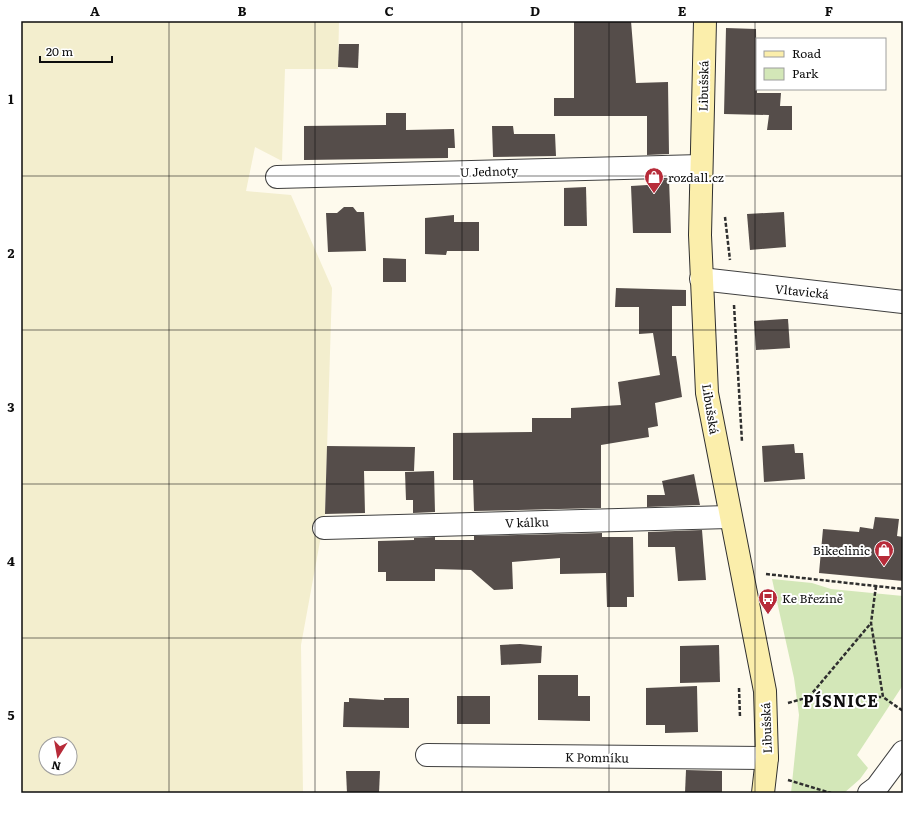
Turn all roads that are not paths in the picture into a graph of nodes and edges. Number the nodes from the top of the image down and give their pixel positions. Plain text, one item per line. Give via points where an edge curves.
1 (704, 21) edge
2 (701, 166) junction
3 (277, 177) dead end
4 (701, 279) junction
5 (903, 302) edge
6 (729, 517) junction
7 (324, 528) dead end
8 (903, 752) edge
9 (427, 755) dead end
10 (767, 758) junction
11 (763, 793) edge
12 (869, 793) edge

1 - 2 street, Libušská
2 - 3 street, U Jednoty
2 - 4 street, Libušská
4 - 5 street, Vltavická
4 - 6 street, Libušská via 707,393
6 - 7 street, V kálku
6 - 10 street, Libušská via 765,692
8 - 12 street via 877,787
9 - 10 street, K Pomníku
10 - 11 street, Libušská

